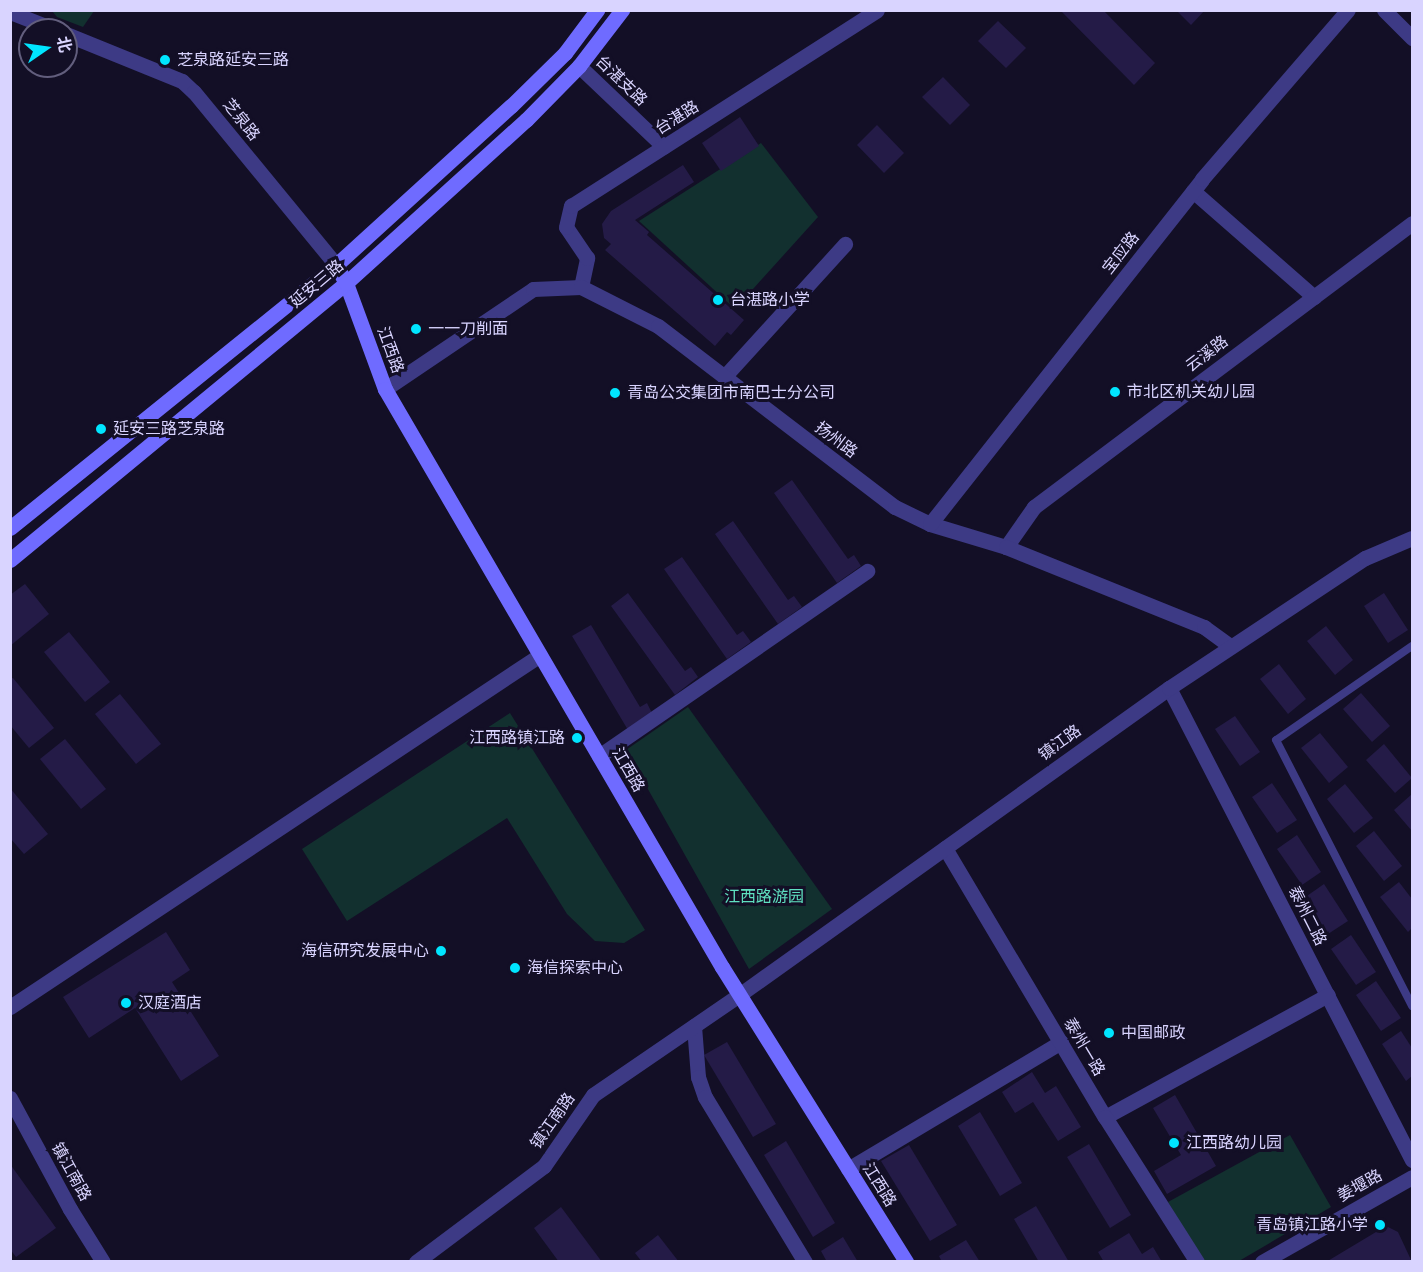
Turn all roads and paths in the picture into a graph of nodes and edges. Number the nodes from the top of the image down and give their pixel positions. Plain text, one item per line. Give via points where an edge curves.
1 (597, 10) edge
2 (622, 10) edge
3 (877, 10) edge
4 (1348, 10) edge
5 (1384, 10) edge
6 (1413, 38) edge
7 (78, 39) edge
8 (579, 66) junction
9 (664, 147) junction
10 (1192, 190) junction
11 (1413, 223) edge
12 (845, 244) dead end
13 (336, 265) junction
14 (346, 283) junction
15 (580, 287) junction
16 (1314, 297) junction
17 (724, 377) junction
18 (386, 389) junction
19 (930, 524) junction
20 (10, 528) edge
21 (1413, 538) edge
22 (1006, 547) junction
23 (10, 560) edge
24 (867, 571) dead end
25 (1230, 646) junction
26 (1413, 646) edge
27 (540, 655) junction
28 (1169, 688) junction
29 (599, 756) junction
30 (945, 848) junction
31 (739, 995) junction
32 (1328, 995) junction
33 (1413, 1006) edge
34 (10, 1007) edge
35 (694, 1026) junction
36 (1060, 1042) junction
37 (10, 1098) edge
38 (1105, 1117) junction
39 (1413, 1160) edge
40 (848, 1170) junction
41 (1413, 1177) edge
42 (103, 1262) edge
43 (416, 1262) edge
44 (805, 1262) edge
45 (906, 1262) edge
46 (1197, 1262) edge
47 (1262, 1262) edge

1 - 13 main road, 延安三路 via 565,53 511,106
2 - 8 main road, 延安三路
3 - 9 street, 台湛路
4 - 10 street, 宝应路
5 - 6 street
7 - 13 street, 芝泉路 via 182,81
8 - 9 street, 台湛支路
8 - 14 main road, 延安三路 via 526,120
9 - 15 street, 台湛路 via 571,206 566,227 587,258
10 - 16 street
10 - 19 street, 宝应路
11 - 16 street, 云溪路
12 - 17 street
13 - 14 main road, 芝泉路
13 - 20 main road, 延安三路
14 - 18 main road, 江西路
14 - 23 main road, 延安三路
15 - 17 street, 扬州路 via 658,326
15 - 18 street, 扬州路 via 533,289
16 - 22 street, 云溪路 via 1034,507
17 - 19 street, 扬州路 via 895,507
18 - 27 main road, 江西路
19 - 22 street, 扬州路
21 - 25 street, 镇江路 via 1365,558
22 - 25 street, 扬州路 via 1204,627
24 - 29 street
25 - 28 street, 镇江路
26 - 33 lane via 1276,740
27 - 29 main road, 江西路
27 - 34 street
28 - 30 street, 镇江路
28 - 32 street, 泰州二路
29 - 31 main road, 江西路
30 - 31 street, 镇江路
30 - 36 street, 泰州一路
31 - 35 street, 镇江南路
31 - 40 main road, 江西路
32 - 38 street
32 - 39 street, 泰州二路
35 - 43 street, 镇江南路 via 593,1095 544,1166
35 - 44 street via 698,1077 705,1097
36 - 38 street, 泰州一路
36 - 40 street
37 - 42 street, 镇江南路
38 - 46 street, 泰州一路
40 - 45 main road, 江西路
41 - 47 street, 姜堰路

